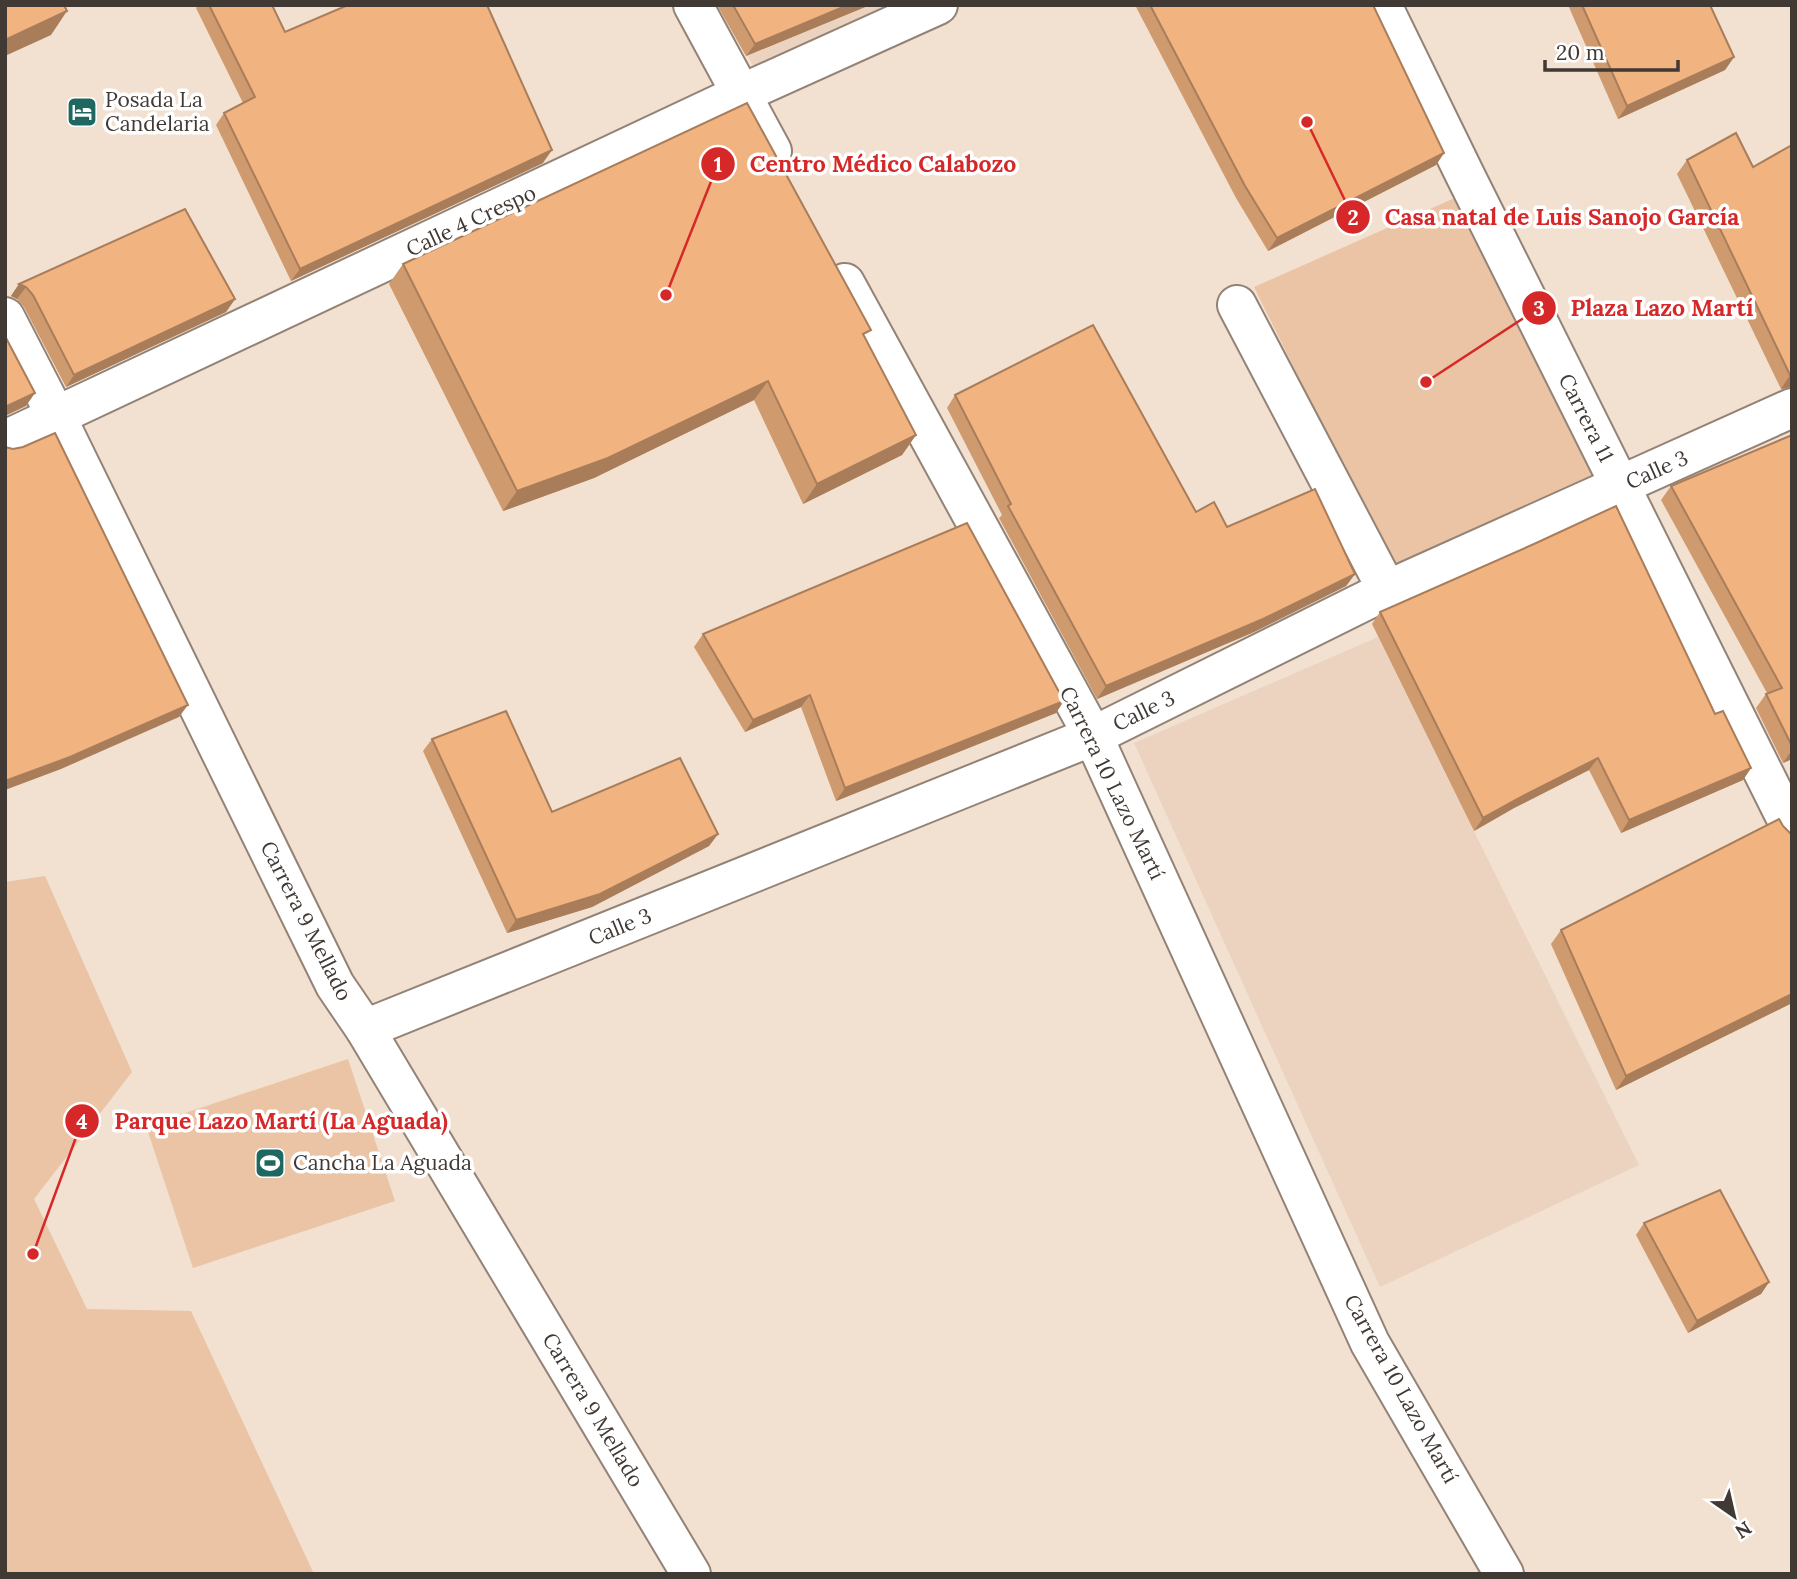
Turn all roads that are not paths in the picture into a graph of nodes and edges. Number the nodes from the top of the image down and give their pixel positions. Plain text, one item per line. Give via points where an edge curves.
1 (693, 5) edge
2 (938, 5) edge
3 (1382, 5) edge
4 (741, 94) junction
5 (788, 179) edge
6 (827, 251) edge
7 (1237, 305) dead end
8 (5, 317) edge
9 (1792, 408) edge
10 (56, 416) junction
11 (5, 440) edge
12 (1621, 486) junction
13 (1387, 590) junction
14 (1093, 736) junction
15 (1792, 830) edge
16 (365, 1029) junction
17 (691, 1574) edge
18 (1504, 1574) edge

1 - 4 street
2 - 4 street, Calle 4 Crespo
3 - 12 street, Carrera 11
4 - 5 street
4 - 10 street, Calle 4 Crespo
6 - 14 street, Carrera 10 Lazo Martí
7 - 13 street
8 - 10 street, Carrera 9 Mellado
9 - 12 street, Calle 3
10 - 11 street, Calle 4 Crespo
10 - 16 street, Carrera 9 Mellado via 335,985
12 - 13 street, Calle 3
12 - 15 street, Carrera 11
13 - 14 street, Calle 3
14 - 16 street, Calle 3
14 - 18 street, Carrera 10 Lazo Martí via 1370,1343
16 - 17 street, Carrera 9 Mellado

